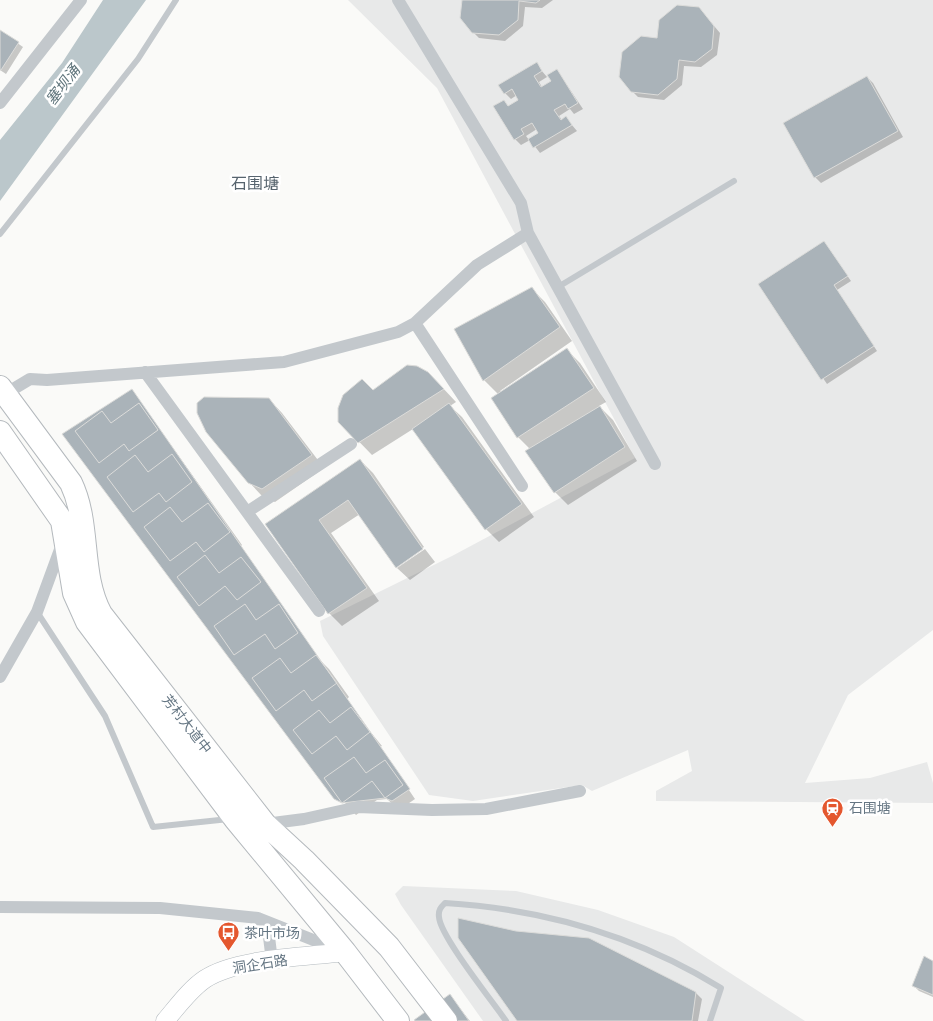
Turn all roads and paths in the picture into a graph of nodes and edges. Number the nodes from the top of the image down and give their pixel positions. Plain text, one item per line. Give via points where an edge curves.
1 (81, 0) edge
2 (176, 0) edge
3 (398, 0) edge
4 (0, 103) edge
5 (734, 180) dead end
6 (528, 233) junction
7 (0, 234) edge
8 (558, 287) junction
9 (415, 323) junction
10 (145, 372) junction
11 (3, 391) edge
12 (0, 432) edge
13 (351, 444) dead end
14 (655, 464) dead end
15 (522, 486) dead end
16 (247, 512) junction
17 (62, 544) dead end
18 (319, 611) dead end
19 (37, 612) junction
20 (0, 677) edge
21 (580, 791) dead end
22 (235, 819) junction
23 (265, 824) junction
24 (0, 907) edge
25 (258, 918) junction
26 (345, 952) junction
27 (272, 961) junction
28 (165, 1021) edge
29 (398, 1021) edge
30 (446, 1021) edge
31 (506, 1021) edge
32 (710, 1021) edge

1 - 4 street
2 - 7 lane via 138,59
3 - 6 street via 521,203
5 - 8 lane
6 - 8 street
6 - 9 street via 477,265
8 - 14 street
9 - 10 street via 398,332 284,362
9 - 15 street
10 - 11 street via 47,380 30,378
10 - 16 street
11 - 23 highway, 芳村大道中 via 71,483 79,500 87,572 101,614
12 - 22 highway, 芳村大道中 via 62,521 74,593 87,622
13 - 16 street
16 - 18 street
17 - 19 street
19 - 20 street
19 - 22 lane via 105,716 154,827
21 - 23 street via 486,809 358,807 304,820
22 - 26 highway, 芳村大道中
23 - 30 highway, 芳村大道中 via 389,947
24 - 25 street via 152,908
25 - 26 street
25 - 27 street via 268,929
26 - 27 street, 洞企石路
26 - 29 highway, 芳村大道中
27 - 28 street, 洞企石路 via 229,968 204,979
31 - 32 lane via 451,944 438,918 445,903 567,921 616,936 683,965 721,988

